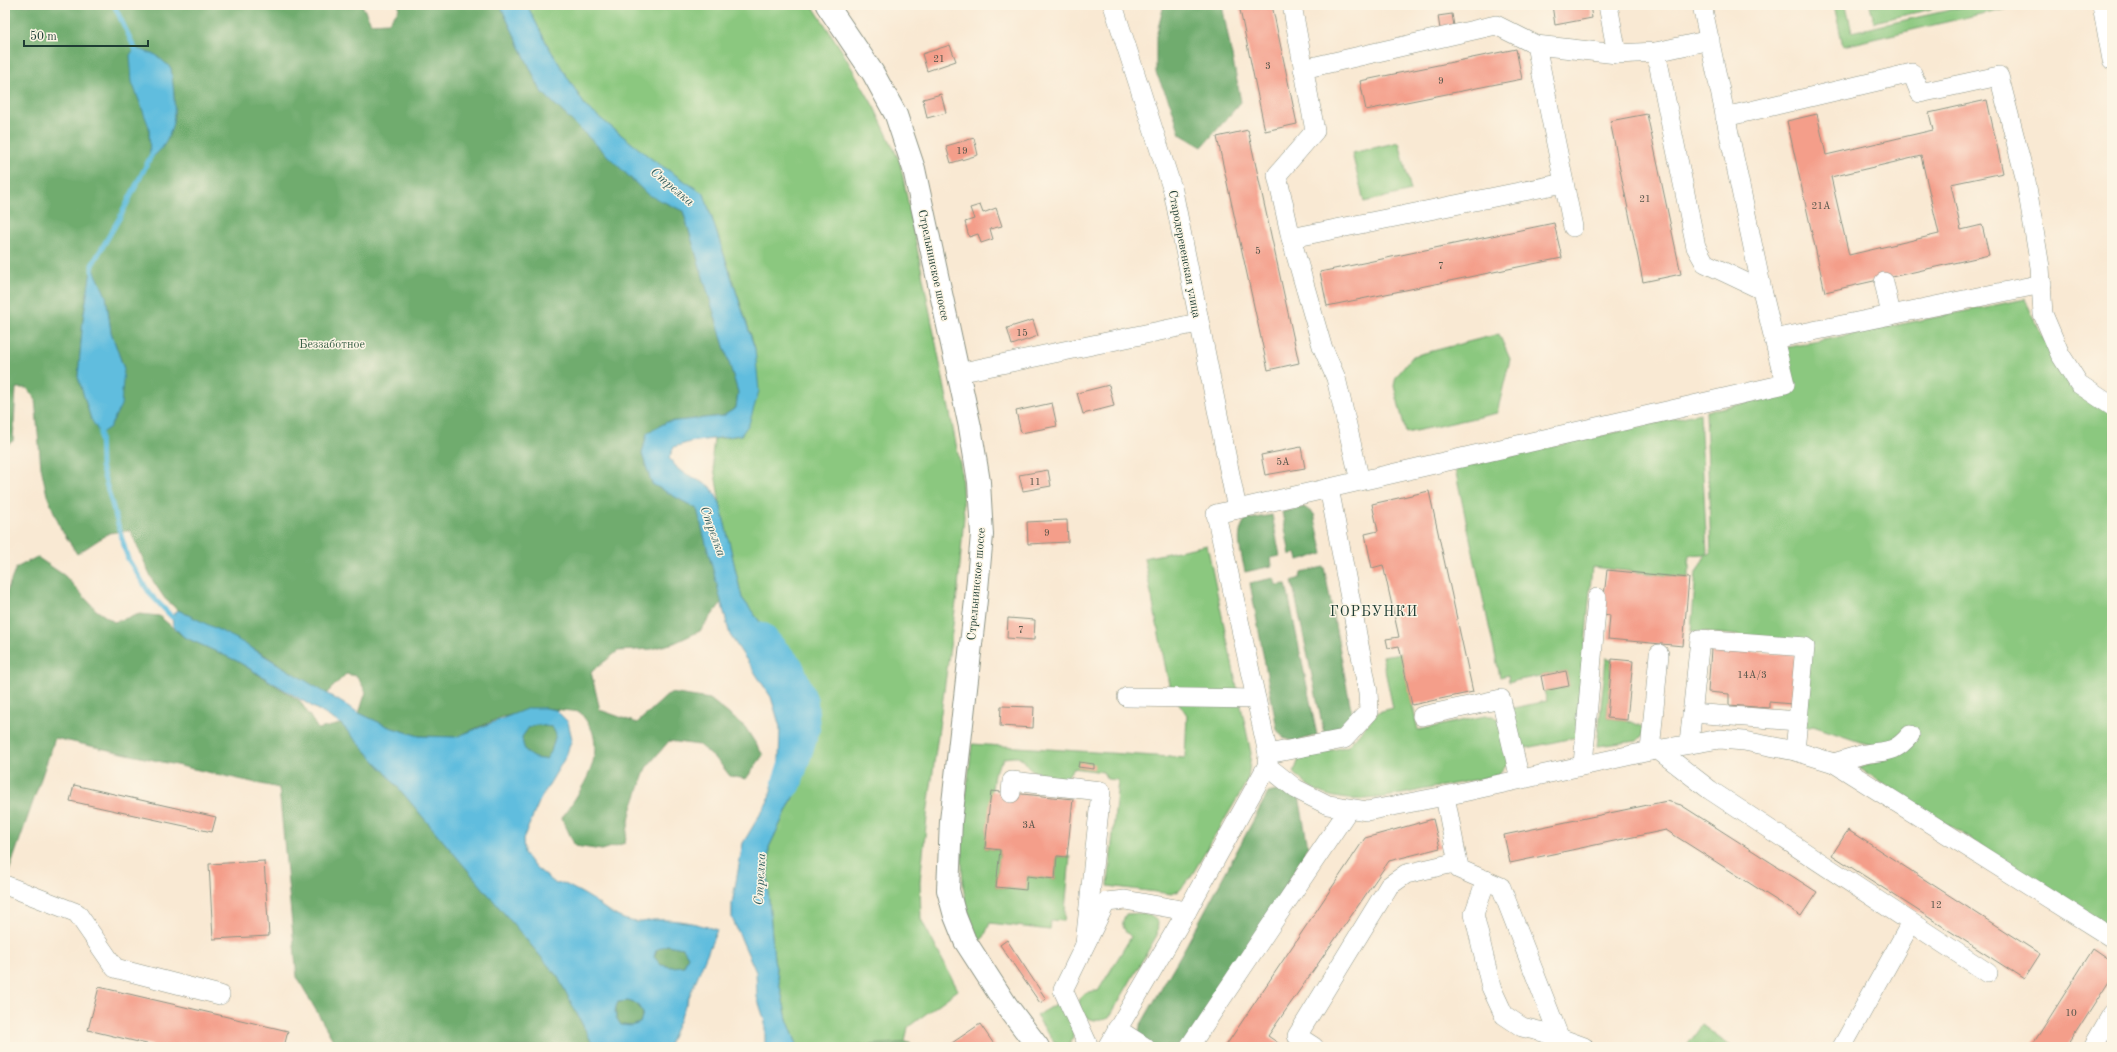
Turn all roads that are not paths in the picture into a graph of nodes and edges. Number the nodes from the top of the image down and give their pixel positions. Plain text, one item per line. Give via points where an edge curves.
1 (827, 5) edge
2 (1113, 5) edge
3 (1292, 5) edge
4 (1608, 5) edge
5 (1702, 5) edge
6 (2102, 5) edge
7 (1710, 40) junction
8 (1536, 45) junction
9 (1656, 52) junction
10 (1617, 54) junction
11 (2112, 60) edge
12 (1303, 69) junction
13 (1726, 117) junction
14 (1564, 183) junction
15 (1573, 227) dead end
16 (1291, 238) junction
17 (1884, 282) dead end
18 (2042, 284) junction
19 (1762, 290) junction
20 (1891, 315) junction
21 (1198, 323) junction
22 (1774, 339) junction
23 (958, 373) junction
24 (2112, 406) edge
25 (1360, 481) junction
26 (1329, 488) junction
27 (1237, 509) junction
28 (1597, 598) dead end
29 (1659, 654) dead end
30 (1127, 697) dead end
31 (1256, 699) junction
32 (1692, 713) junction
33 (1422, 716) dead end
34 (1798, 721) junction
35 (1910, 735) dead end
36 (1689, 744) junction
37 (1654, 750) junction
38 (1795, 751) junction
39 (1268, 760) junction
40 (1834, 763) junction
41 (1583, 764) junction
42 (1520, 779) junction
43 (1011, 793) dead end
44 (1445, 796) junction
45 (1349, 809) junction
46 (1458, 862) junction
47 (1486, 880) junction
48 (5, 885) edge
49 (1098, 901) junction
50 (1187, 911) junction
51 (1911, 923) junction
52 (2112, 938) edge
53 (1988, 973) dead end
54 (220, 995) dead end
55 (2112, 1014) edge
56 (1117, 1029) junction
57 (1557, 1043) edge
58 (1038, 1047) edge
59 (1089, 1047) edge
60 (1107, 1047) edge
61 (1145, 1047) edge
62 (1189, 1047) edge
63 (1314, 1047) edge
64 (1584, 1047) edge
65 (1842, 1047) edge
66 (2093, 1047) edge

1 - 23 main road, Стрельнинское шоссе via 873,73 896,115 914,169
2 - 21 street, Стародеревенская улица via 1173,191
3 - 12 street
4 - 10 street
5 - 7 street
6 - 11 street
7 - 9 street
7 - 13 street
8 - 10 street
8 - 12 street via 1496,25
8 - 14 street
9 - 10 street
9 - 19 street via 1696,247 1705,263
12 - 16 street via 1315,131 1277,176
13 - 18 street via 1912,73 1920,93 1999,76 2026,181
13 - 19 street
14 - 15 street
14 - 16 street
16 - 25 street via 1322,346 1336,378
17 - 20 street
18 - 20 street
18 - 24 street via 2043,314 2060,354 2079,384
19 - 22 street
20 - 22 street
21 - 23 street
21 - 27 street, Стародеревенская улица
22 - 25 street via 1785,384
23 - 58 main road, Стрельнинское шоссе via 979,482 982,535 951,821 948,890 965,941 1007,1006
25 - 26 street
26 - 27 street
26 - 39 street via 1368,692 1369,712 1344,739
27 - 31 street via 1216,514
28 - 41 street
29 - 37 street
30 - 31 street
31 - 39 street
32 - 34 street
32 - 34 street via 1700,639 1805,647
32 - 36 street
33 - 42 street via 1501,699
34 - 38 street
35 - 40 street via 1902,745 1883,753 1865,754
36 - 37 street
36 - 38 street via 1720,739
37 - 41 street
37 - 51 street
38 - 40 street
39 - 45 street via 1296,789 1328,805
39 - 50 street
40 - 52 street
41 - 42 street
42 - 44 street
43 - 49 street via 1012,781 1101,791
44 - 45 street via 1367,811
44 - 46 street
45 - 62 street
46 - 47 street via 1459,869
46 - 63 street via 1406,874 1389,886 1297,1036
47 - 57 street via 1501,886
47 - 57 street via 1474,914 1491,987 1504,1015 1522,1027
48 - 54 street via 77,913 115,968
49 - 50 street via 1125,900
49 - 59 street via 1085,944 1063,990
50 - 56 street
51 - 53 street
51 - 65 street
55 - 66 street
56 - 60 street
56 - 61 street
57 - 64 street

